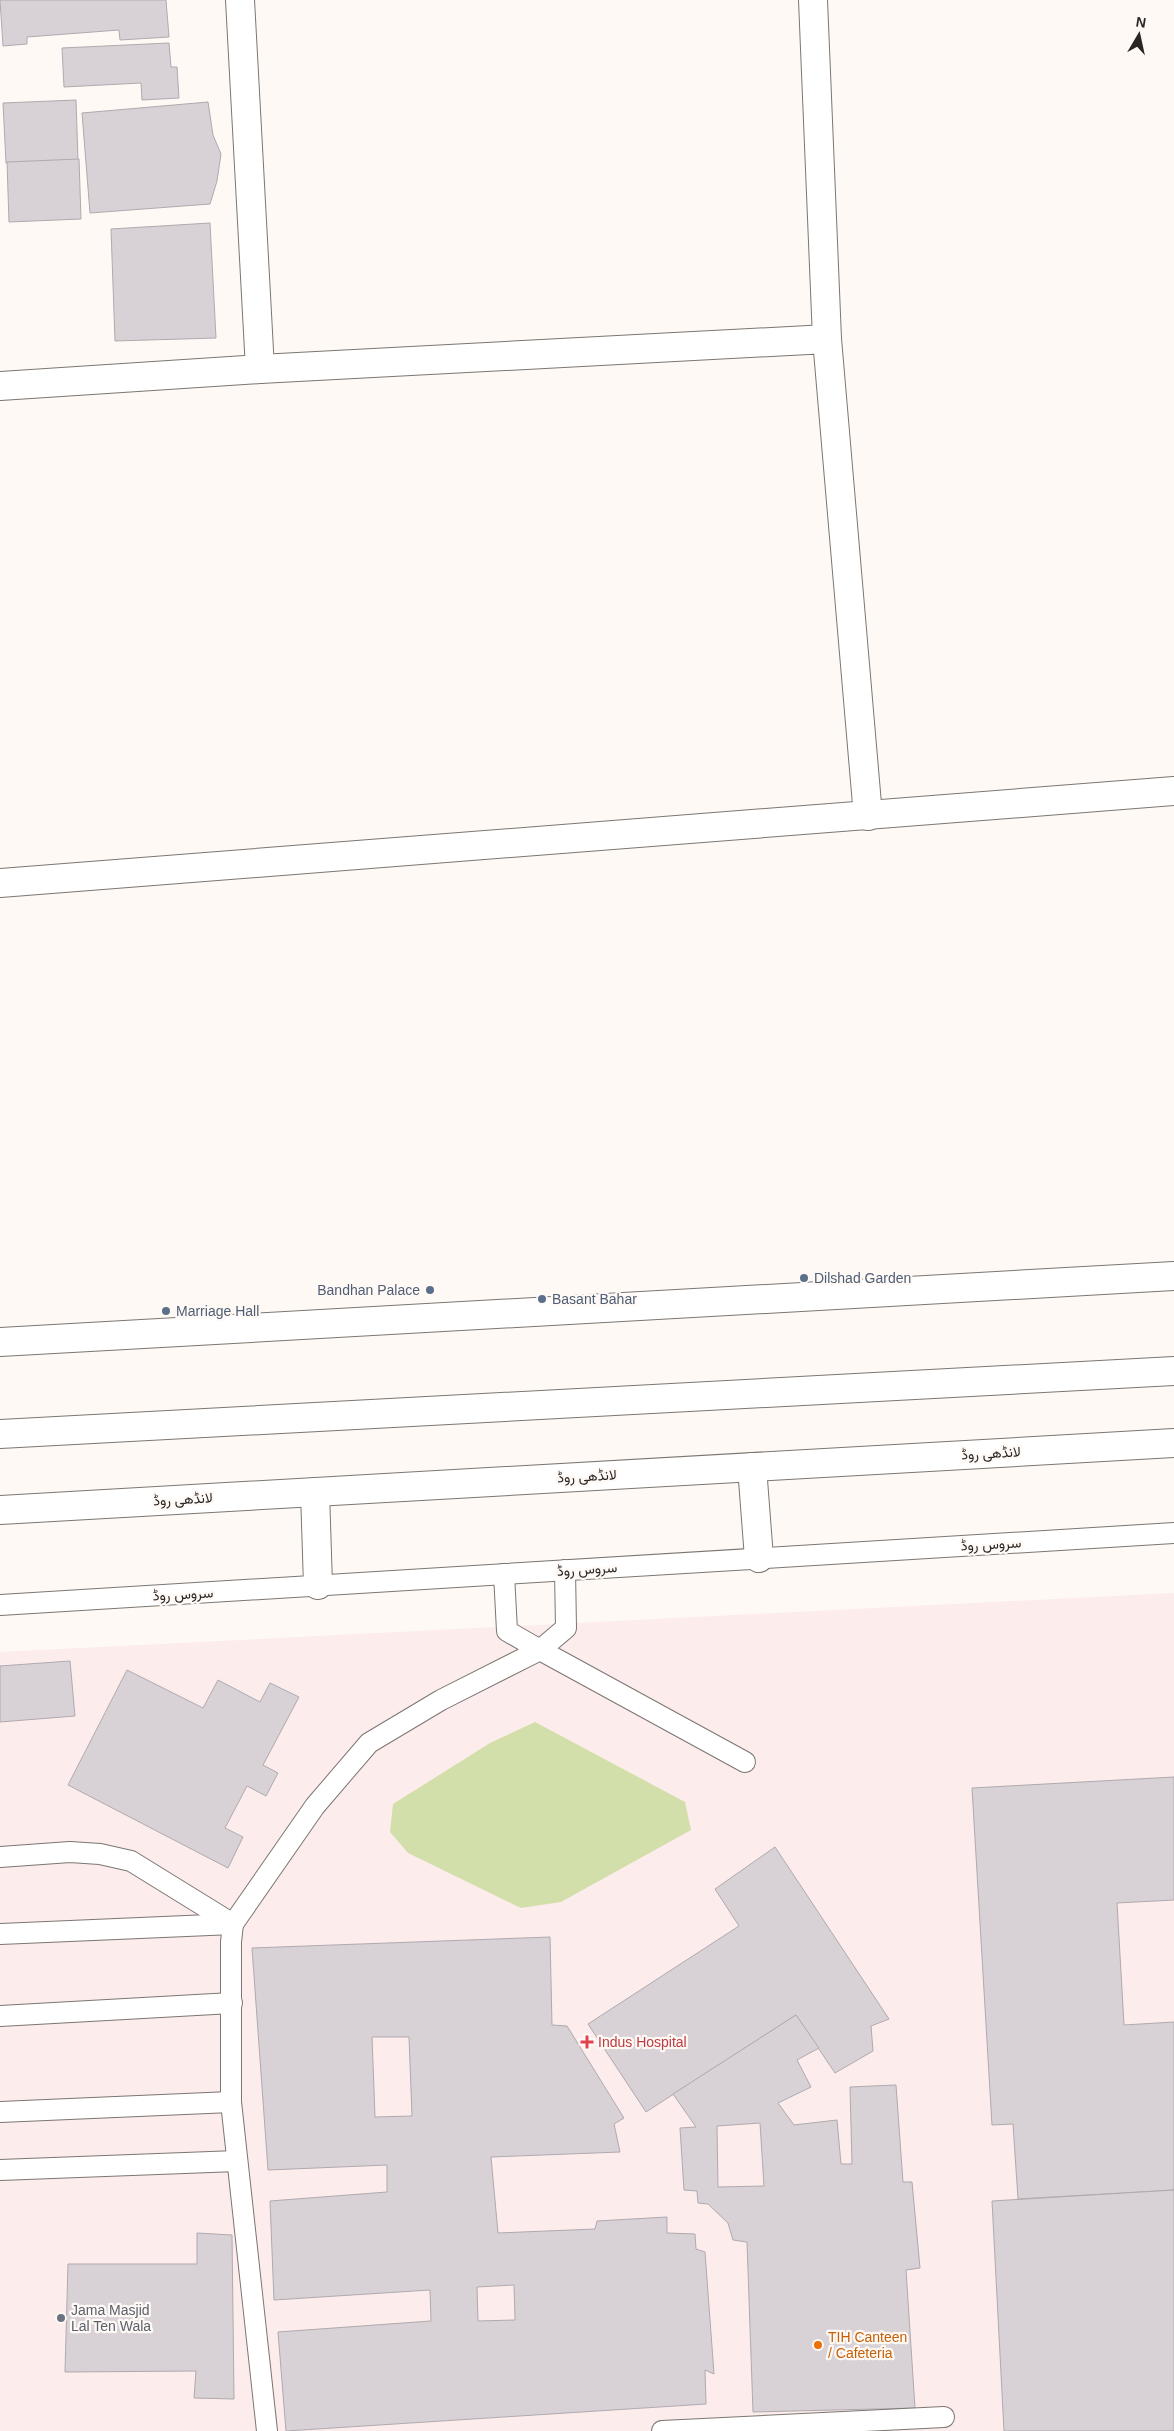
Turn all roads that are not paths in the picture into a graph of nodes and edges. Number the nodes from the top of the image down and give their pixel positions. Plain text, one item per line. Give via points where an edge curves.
1 (240, 0) edge
2 (813, 0) edge
3 (827, 339) junction
4 (260, 369) junction
5 (0, 386) edge
6 (1174, 791) edge
7 (868, 816) junction
8 (0, 883) edge
9 (1174, 1276) edge
10 (0, 1342) edge
11 (1174, 1371) edge
12 (0, 1434) edge
13 (1174, 1443) edge
14 (752, 1467) junction
15 (315, 1492) junction
16 (0, 1510) edge
17 (1174, 1533) edge
18 (760, 1558) junction
19 (565, 1570) junction
20 (504, 1574) junction
21 (318, 1585) junction
22 (0, 1605) edge
23 (540, 1650) junction
24 (745, 1762) dead end
25 (0, 1857) edge
26 (233, 1924) junction
27 (0, 1934) edge
28 (232, 2003) junction
29 (0, 2016) edge
30 (231, 2102) junction
31 (0, 2112) edge
32 (237, 2161) junction
33 (0, 2170) edge
34 (944, 2417) dead end
35 (267, 2431) edge
36 (662, 2431) edge

1 - 4 street
2 - 3 street
3 - 4 street
3 - 7 street
4 - 5 street
6 - 7 street
7 - 8 street
9 - 10 street
11 - 12 street
13 - 14 street, لانڈھی روڈ
14 - 15 street, لانڈھی روڈ
14 - 18 street
15 - 16 street, لانڈھی روڈ
15 - 21 street
17 - 18 lane, سروس روڈ
18 - 19 lane, سروس روڈ
19 - 20 lane, سروس روڈ
19 - 23 lane via 566,1628
20 - 21 lane, سروس روڈ
20 - 23 lane via 507,1631
21 - 22 lane, سروس روڈ
23 - 24 lane
23 - 26 lane via 441,1700 369,1743 315,1806
25 - 26 lane via 70,1852 131,1861
26 - 27 lane
26 - 28 lane
28 - 29 lane
28 - 30 lane
30 - 31 lane
30 - 32 lane
32 - 33 lane
32 - 35 lane
34 - 36 lane

